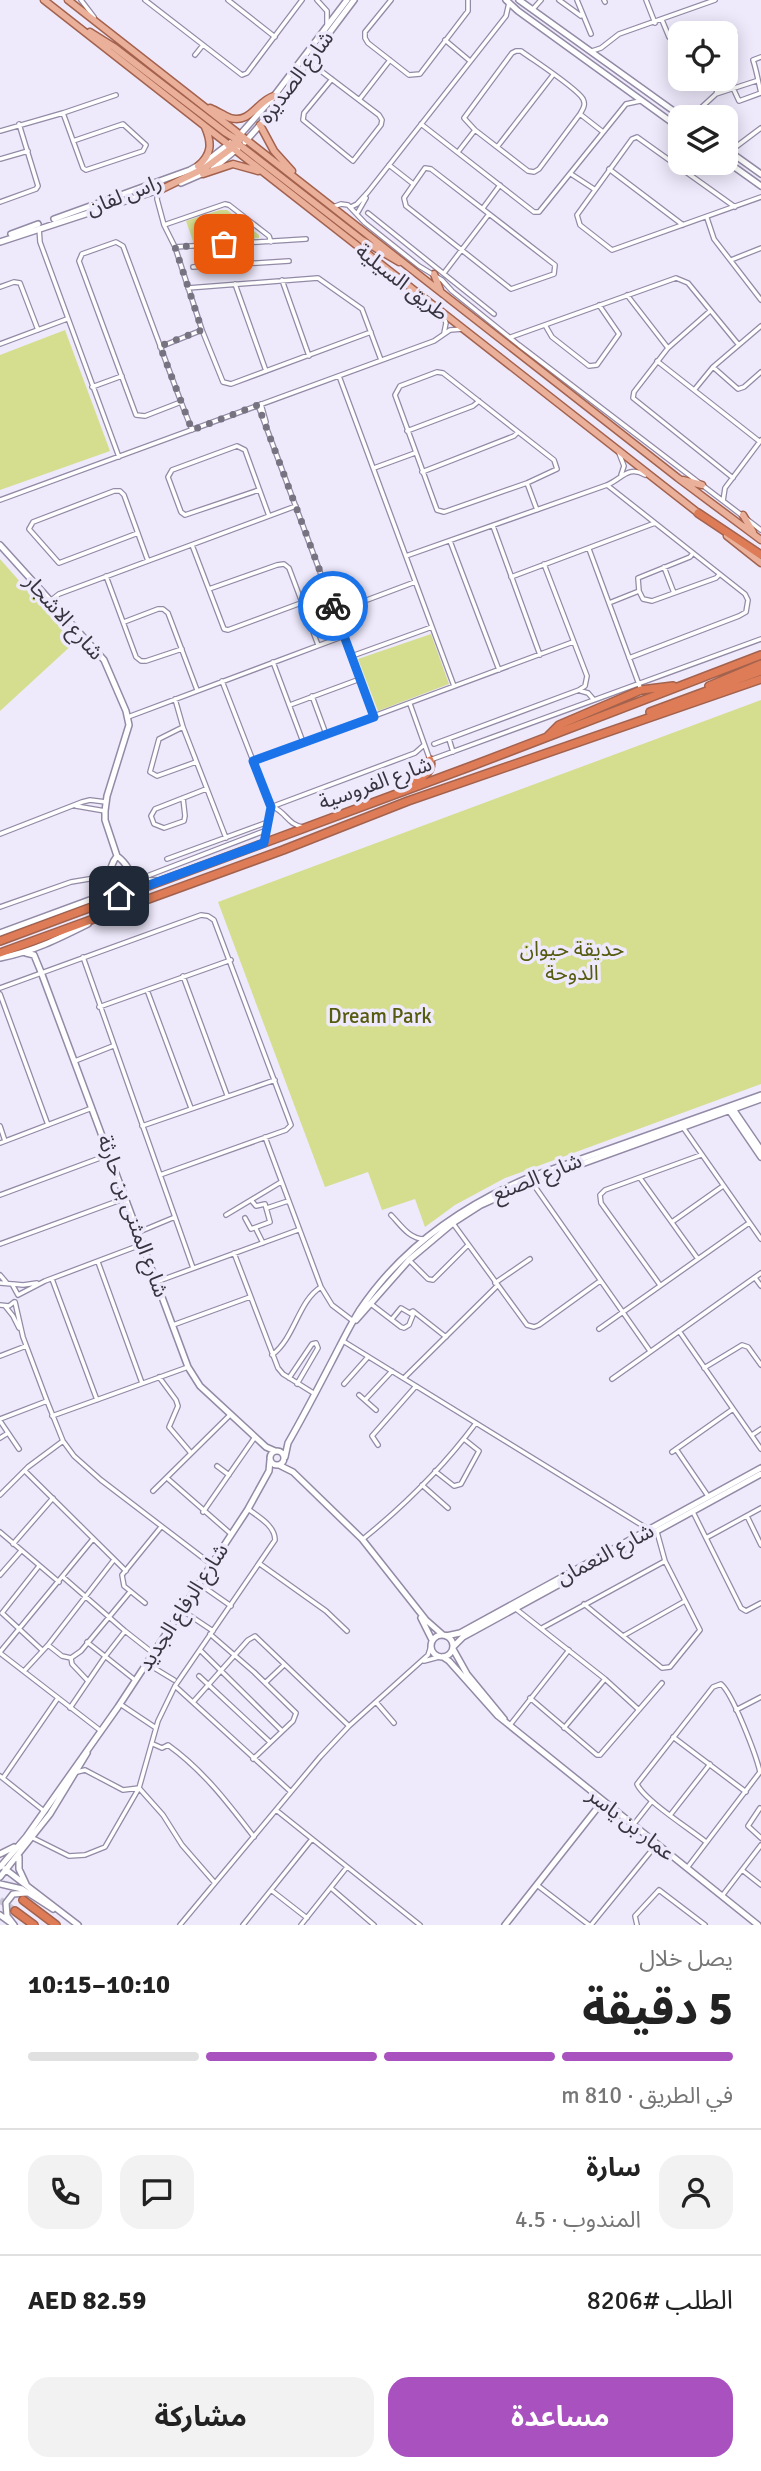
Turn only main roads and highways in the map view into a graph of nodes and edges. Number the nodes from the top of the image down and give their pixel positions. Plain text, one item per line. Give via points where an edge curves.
1 (44, 0) edge
2 (68, 0) edge
3 (79, 27) junction
4 (274, 96) road end
5 (204, 107) junction
6 (260, 125) road end
7 (204, 126) junction
8 (237, 143) junction
9 (198, 166) road end
10 (203, 174) road end
11 (265, 174) junction
12 (308, 187) junction
13 (160, 190) road end
14 (407, 265) junction
15 (434, 274) road end
16 (441, 292) junction
17 (678, 478) junction
18 (702, 485) road end
19 (698, 513) junction
20 (743, 515) road end
21 (759, 538) edge
22 (761, 555) edge
23 (761, 563) edge
24 (761, 655) edge
25 (761, 664) edge
26 (761, 671) edge
27 (761, 679) edge
28 (684, 685) junction
29 (668, 706) junction
30 (595, 736) junction
31 (547, 737) junction
32 (431, 761) road end
33 (403, 791) junction
34 (0, 941) edge
35 (0, 956) edge
36 (23, 1900) dead end
37 (15, 1911) tunnel mouth
38 (34, 1925) edge
39 (56, 1925) edge

1 - 3 main road, طريق السيلية
2 - 5 main road, طريق السيلية
3 - 7 main road, طريق السيلية
3 - 8 main road via 114,47
4 - 5 main road via 243,118
5 - 8 main road, طريق السيلية
6 - 12 main road via 274,151
7 - 8 main road, طريق السيلية
7 - 9 main road via 210,150
8 - 11 main road, طريق السيلية
8 - 12 main road, طريق السيلية
8 - 13 main road via 205,168
8 - 14 main road via 370,246
10 - 11 main road via 233,164
11 - 19 main road, طريق السيلية
12 - 14 main road, طريق السيلية
14 - 16 main road, طريق السيلية
15 - 16 main road
16 - 17 main road, طريق السيلية
17 - 18 main road
17 - 21 main road, طريق السيلية
19 - 22 highway
19 - 23 main road, طريق السيلية
20 - 21 main road
24 - 28 highway, شارع الفروسية
25 - 29 highway
26 - 29 highway
27 - 30 highway, شارع الفروسية
28 - 31 highway, شارع الفروسية
28 - 31 highway via 640,687 559,725
29 - 30 highway
30 - 35 highway, شارع الفروسية via 408,801
31 - 33 highway, شارع الفروسية
32 - 33 highway via 430,769
33 - 34 highway, شارع الفروسية
36 - 39 highway
37 - 38 highway

